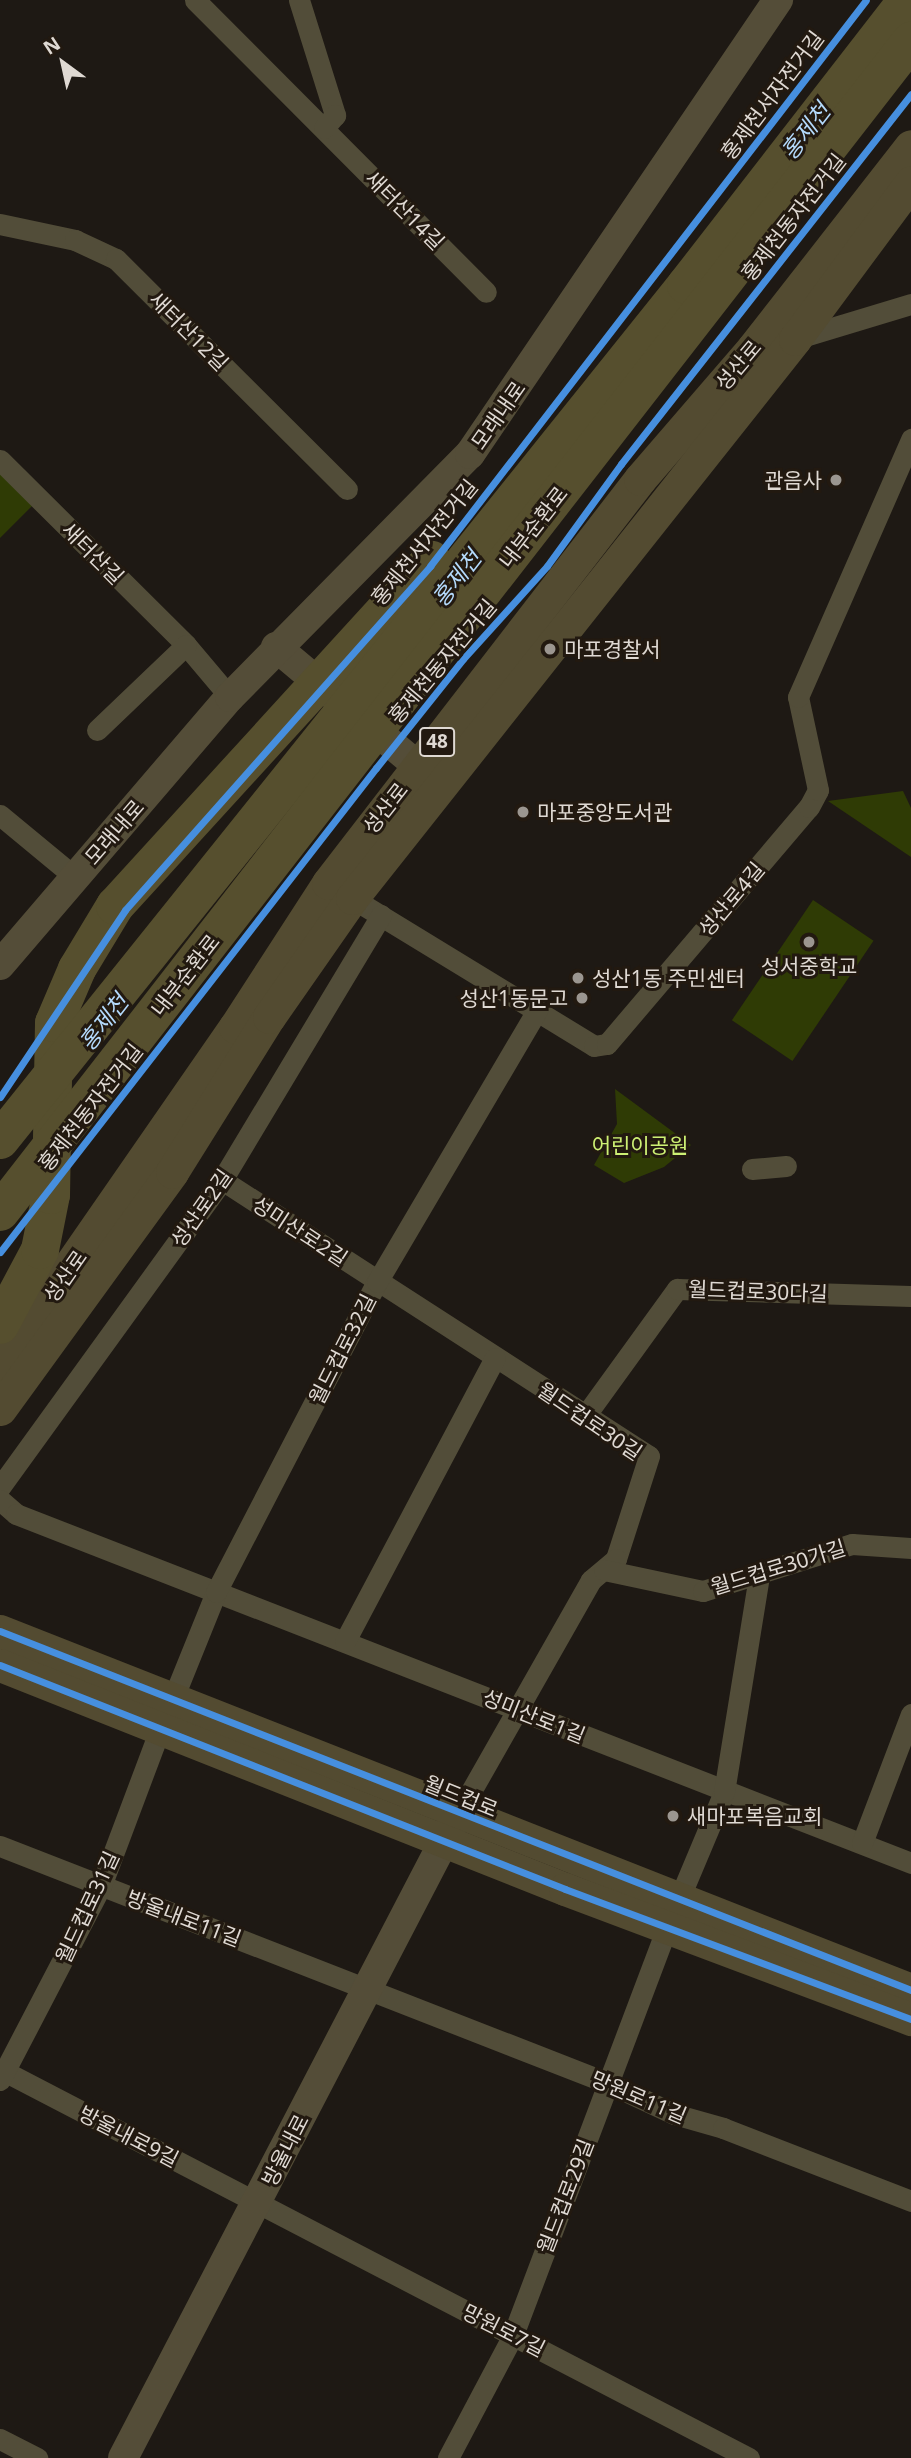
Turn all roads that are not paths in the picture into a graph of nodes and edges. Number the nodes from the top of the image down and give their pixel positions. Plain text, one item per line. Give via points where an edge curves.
1 (195, 0) edge
2 (778, 0) edge
3 (907, 0) edge
4 (300, 2) edge
5 (911, 41) edge
6 (324, 128) junction
7 (911, 146) edge
8 (908, 193) edge
9 (0, 224) edge
10 (686, 285) junction
11 (486, 292) dead end
12 (911, 304) edge
13 (795, 339) junction
14 (911, 439) edge
15 (0, 460) edge
16 (347, 489) dead end
17 (186, 645) junction
18 (276, 647) junction
19 (230, 697) junction
20 (97, 730) dead end
21 (407, 758) junction
22 (0, 815) edge
23 (75, 877) junction
24 (340, 891) junction
25 (381, 915) junction
26 (0, 965) edge
27 (537, 1010) junction
28 (0, 1140) edge
29 (786, 1166) dead end
30 (752, 1169) dead end
31 (222, 1180) junction
32 (0, 1212) edge
33 (377, 1282) junction
34 (911, 1296) edge
35 (0, 1325) edge
36 (495, 1358) junction
37 (0, 1366) edge
38 (0, 1409) edge
39 (585, 1416) junction
40 (0, 1487) edge
41 (0, 1500) edge
42 (911, 1548) edge
43 (604, 1570) junction
44 (759, 1575) junction
45 (216, 1592) junction
46 (0, 1631) edge
47 (345, 1641) junction
48 (0, 1665) edge
49 (518, 1710) junction
50 (911, 1714) edge
51 (166, 1715) junction
52 (724, 1791) junction
53 (451, 1827) junction
54 (862, 1843) junction
55 (0, 1846) edge
56 (911, 1863) edge
57 (101, 1886) junction
58 (673, 1913) junction
59 (369, 1989) junction
60 (911, 1990) edge
61 (911, 2019) edge
62 (1, 2074) edge
63 (608, 2083) junction
64 (911, 2201) edge
65 (258, 2202) junction
66 (513, 2335) junction
67 (0, 2439) edge
68 (37, 2458) edge
69 (123, 2458) edge
70 (448, 2458) edge
71 (749, 2458) edge

1 - 6 street, 새터산14길
2 - 18 main road, 모래내로 via 470,454
3 - 10 highway, 내부순환로, bridge
4 - 6 street via 335,115
5 - 32 highway, 내부순환로, bridge
6 - 11 street, 새터산14길
7 - 21 main road, 성산로 / 48 via 753,348
8 - 13 main road
9 - 16 street, 새터산12길 via 75,240 116,259
10 - 28 highway, 내부순환로, bridge
10 - 35 highway, bridge via 571,387 414,581 332,664 115,906 77,969 54,1023 51,1195 40,1250
12 - 13 street
13 - 24 main road
14 - 27 street, 성산로4길 via 798,697 818,790 809,807 607,1044 594,1046
15 - 17 street, 새터산길
17 - 19 street, 새터산길
17 - 20 street
18 - 19 main road, 모래내로
18 - 21 main road, bridge
19 - 23 main road, 모래내로
21 - 24 main road, 성산로 / 48
22 - 23 street, 모래내로
23 - 26 main road, 모래내로
24 - 25 street, 성산로4길
24 - 37 main road, 성산로 / 48 via 235,1027
24 - 38 main road via 269,1017 172,1172
25 - 27 street, 성산로4길
25 - 31 street, 성산로2길
27 - 33 street, 월드컵로32길
29 - 30 street
31 - 33 street, 성미산로2길
31 - 40 street, 성산로2길
33 - 36 street, 월드컵로30길
33 - 45 street, 월드컵로32길
34 - 39 street, 월드컵로30다길 via 677,1289
36 - 39 street, 월드컵로30길
36 - 47 street
39 - 43 street, 월드컵로30길 via 649,1456 616,1559
41 - 45 street via 6,1510
42 - 44 street, 월드컵로30가길 via 852,1544
43 - 44 street, 월드컵로30가길 via 703,1591
43 - 49 street, 월드컵로30길 via 592,1580
44 - 52 street
45 - 47 street, 성미산로1길
45 - 51 street, 월드컵로32길
46 - 51 main road
47 - 49 street, 성미산로1길
48 - 51 main road
49 - 52 street, 성미산로1길
49 - 53 street, 월드컵로30길
50 - 54 street
51 - 53 main road
51 - 57 street, 월드컵로31길
52 - 54 street, 성미산로1길
52 - 58 street
53 - 58 main road
53 - 59 main road, 방울내로
54 - 56 street, 성미산로1길
55 - 57 street, 방울내로11길
57 - 59 street, 방울내로11길
57 - 62 street, 월드컵로31길
58 - 60 main road
58 - 61 main road
58 - 63 street, 월드컵로29길
59 - 63 street, 망원로11길
59 - 65 main road, 방울내로
62 - 65 street, 방울내로9길
63 - 64 street, 망원로11길 via 674,2114 723,2128
63 - 66 street, 월드컵로29길
65 - 66 street, 망원로7길
65 - 69 main road, 방울내로
66 - 70 street, 월드컵로29길
66 - 71 street, 망원로7길
67 - 68 street

